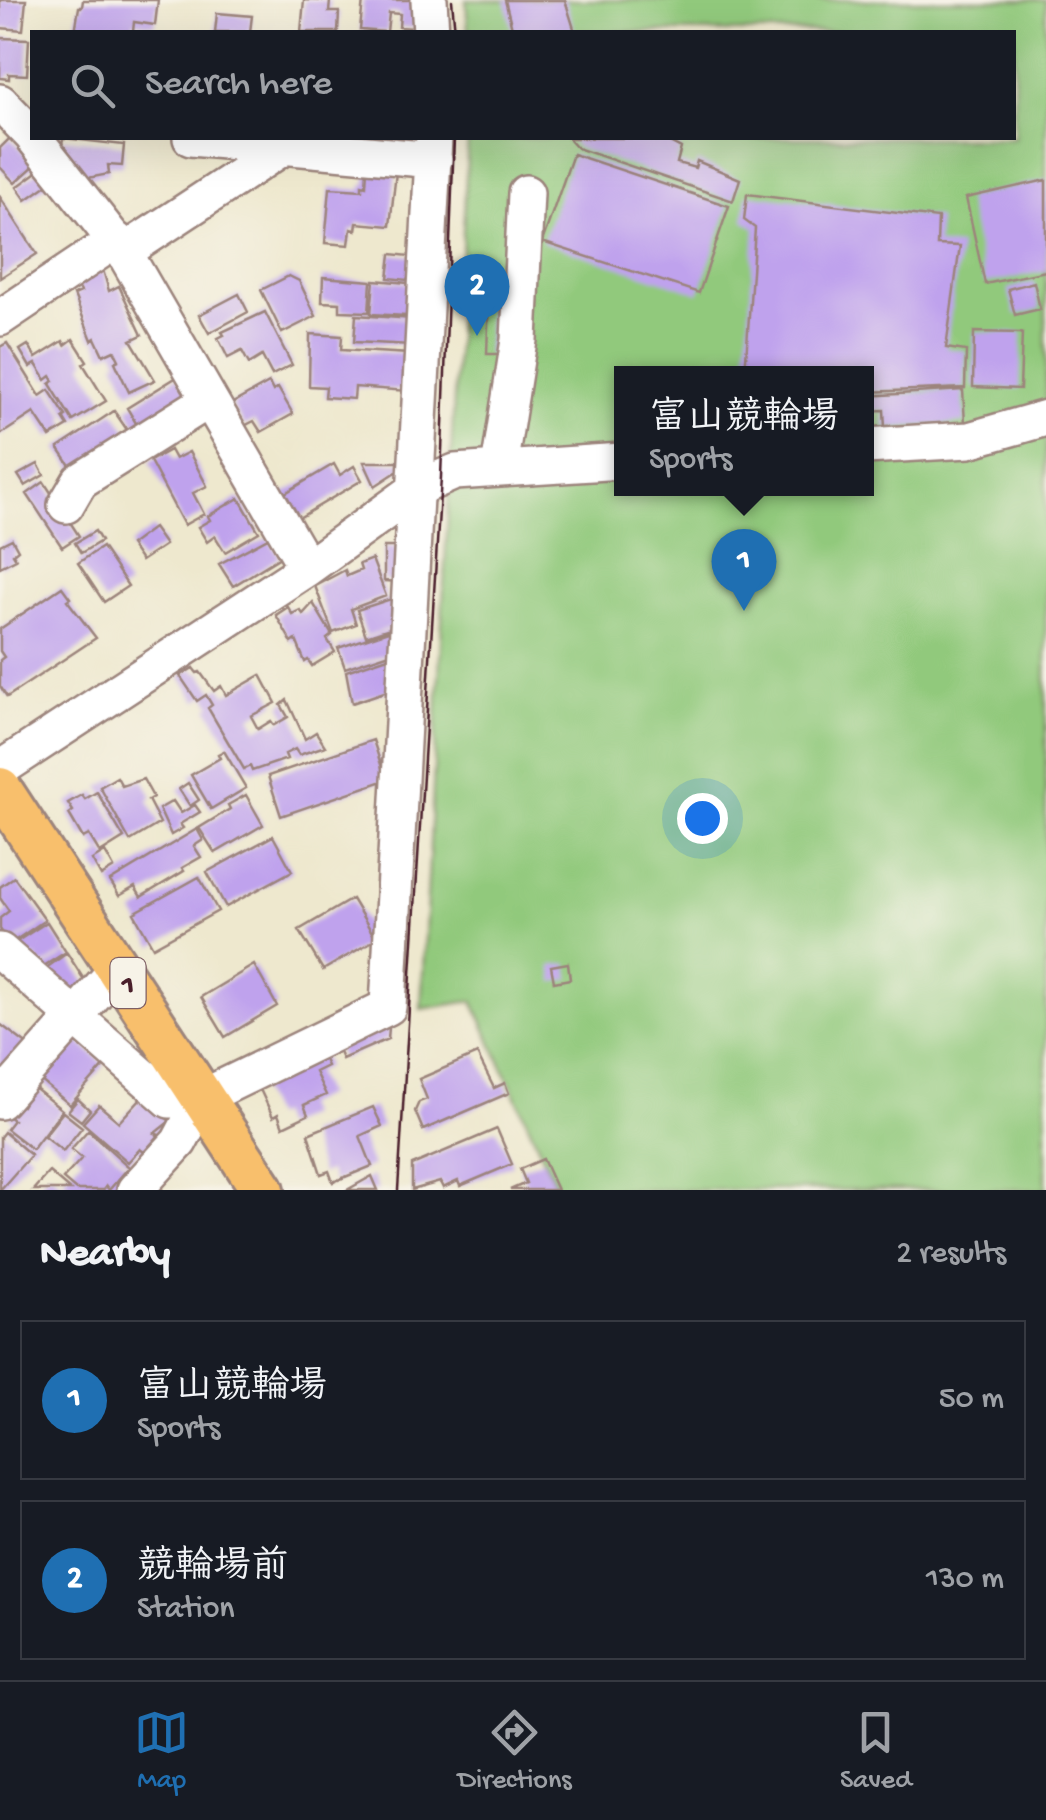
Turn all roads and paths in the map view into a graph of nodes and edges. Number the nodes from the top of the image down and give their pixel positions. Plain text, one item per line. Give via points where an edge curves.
1 (429, 0) edge
2 (432, 30) edge
3 (37, 140) edge
4 (223, 140) edge
5 (288, 144) junction
6 (434, 149) edge
7 (526, 193) dead end
8 (120, 246) junction
9 (0, 318) edge
10 (209, 400) junction
11 (1046, 418) edge
12 (874, 446) edge
13 (614, 461) edge
14 (498, 468) junction
15 (418, 488) junction
16 (66, 505) dead end
17 (307, 568) junction
18 (0, 769) edge
19 (0, 789) edge
20 (0, 951) edge
21 (118, 968) junction
22 (74, 1018) junction
23 (203, 1097) junction
24 (0, 1101) edge
25 (135, 1190) edge
26 (262, 1190) edge

1 - 2 street
3 - 8 street
4 - 5 street
5 - 6 street
5 - 8 street
6 - 15 street
7 - 14 street via 519,340
8 - 9 street
8 - 10 street
10 - 16 street via 80,481
10 - 17 street
11 - 12 street via 969,440
13 - 14 street
14 - 15 street via 456,472
15 - 17 street
15 - 23 street via 388,1008
17 - 18 street
19 - 21 main road, 1
20 - 22 street
21 - 22 street
21 - 23 main road, 1
22 - 23 street via 170,1100
22 - 24 street
23 - 25 street via 180,1142
23 - 26 main road, 1

